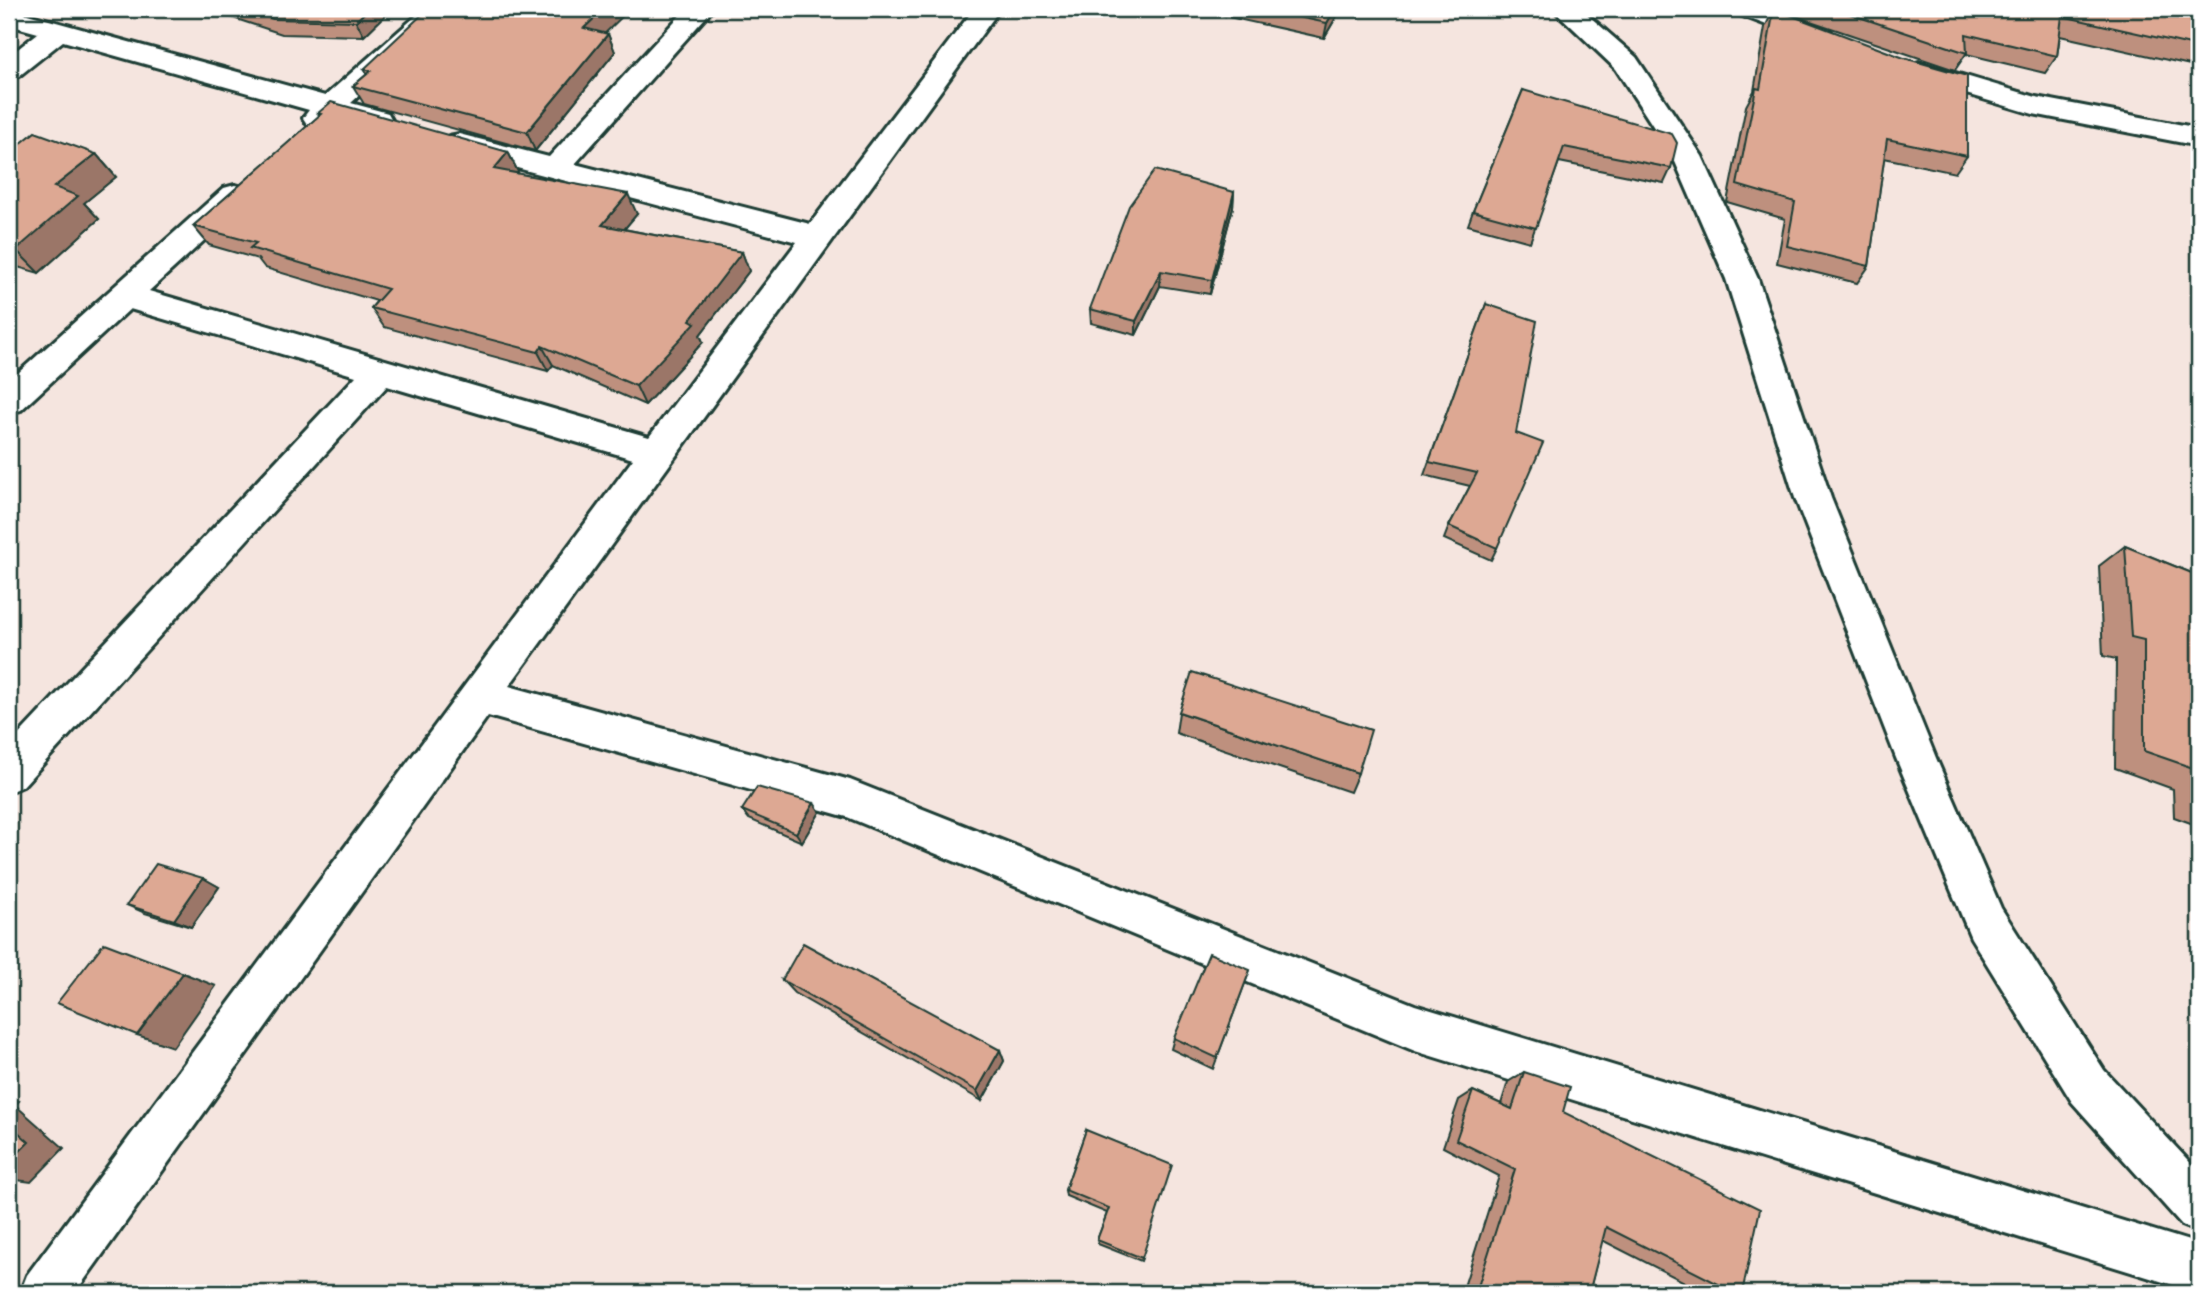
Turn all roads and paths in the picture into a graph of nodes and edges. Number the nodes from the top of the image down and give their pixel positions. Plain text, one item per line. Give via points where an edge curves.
1 (440, 9) edge
2 (700, 9) edge
3 (987, 9) edge
4 (1566, 9) edge
5 (1749, 9) edge
6 (9, 17) edge
7 (58, 31) junction
8 (1839, 43) edge
9 (1891, 62) edge
10 (9, 70) edge
11 (330, 107) junction
12 (299, 135) edge
13 (2199, 137) edge
14 (554, 169) junction
15 (258, 173) edge
16 (818, 237) junction
17 (126, 296) junction
18 (380, 372) junction
19 (9, 401) edge
20 (657, 453) junction
21 (481, 696) junction
22 (9, 773) edge
23 (2199, 1208) edge
24 (2199, 1269) edge
25 (45, 1293) edge

1 - 11 street
2 - 14 street
3 - 16 street
4 - 23 street via 1626,63 1687,156 1742,279 1813,498 1986,923 2088,1086
5 - 8 street
6 - 7 street
7 - 10 street
7 - 11 street
9 - 13 street via 2034,105
11 - 12 street
11 - 14 street
14 - 16 street
15 - 17 street
16 - 20 street
17 - 18 street
17 - 19 street
18 - 20 street
18 - 22 street
20 - 21 street
21 - 24 street via 850,799 1415,1028
21 - 25 street

